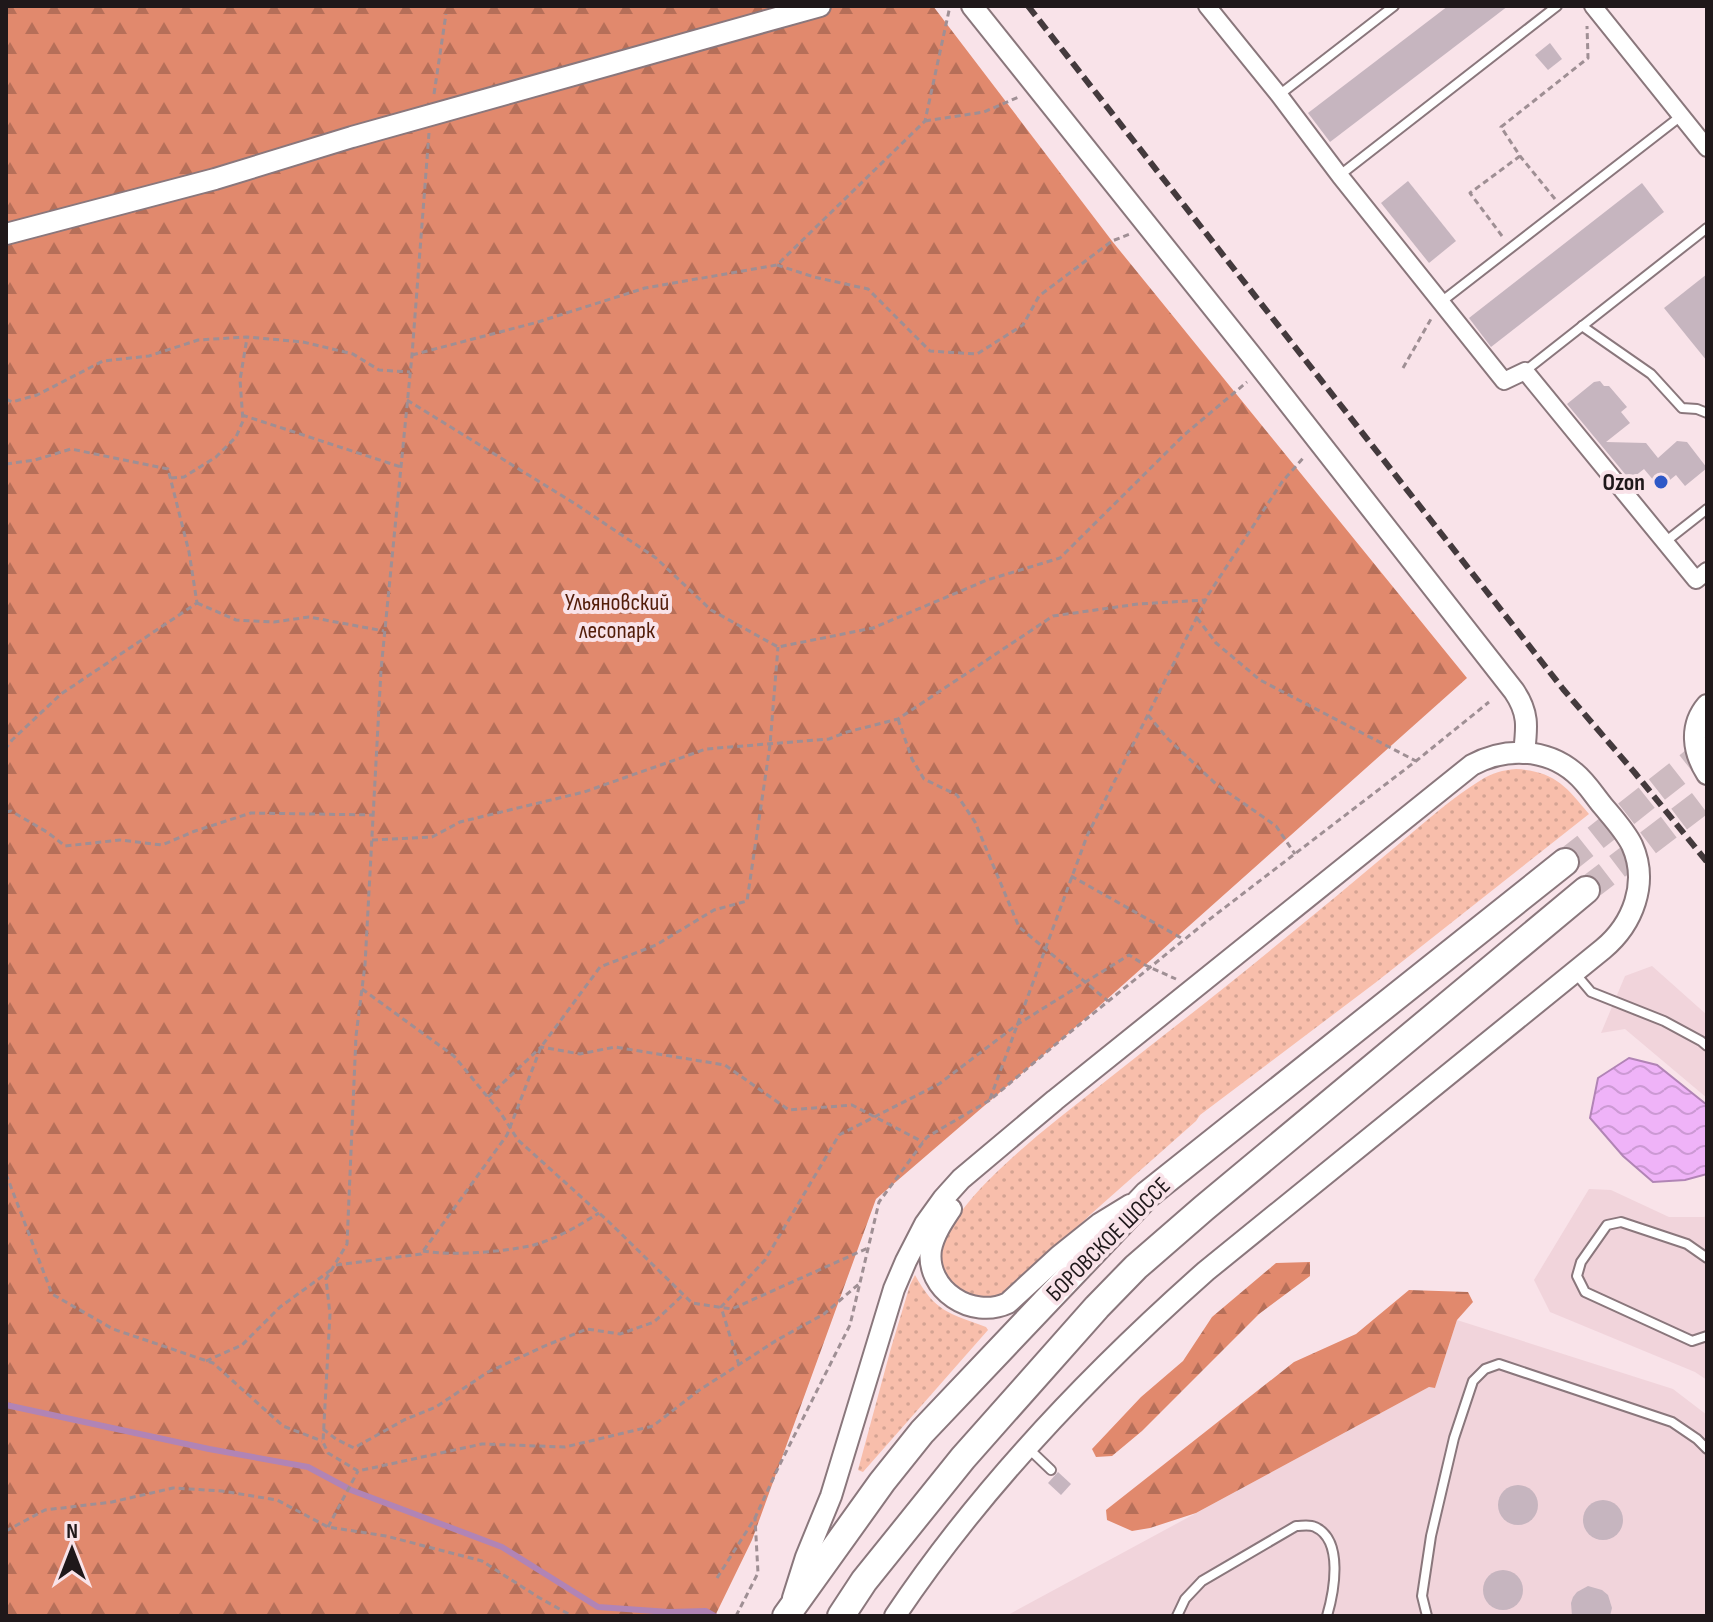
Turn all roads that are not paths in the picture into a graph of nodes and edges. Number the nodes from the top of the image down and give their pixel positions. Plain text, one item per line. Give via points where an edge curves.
1 (820, 6) edge
2 (972, 6) edge
3 (1207, 6) edge
4 (1394, 6) edge
5 (1557, 6) edge
6 (1590, 12) edge
7 (1279, 95) junction
8 (1681, 116) junction
9 (1707, 148) edge
10 (1340, 176) junction
11 (1707, 228) edge
12 (6, 234) edge
13 (1441, 302) junction
14 (1582, 326) junction
15 (1525, 371) junction
16 (1707, 413) edge
17 (1707, 509) edge
18 (1665, 542) junction
19 (1707, 571) edge
20 (1707, 705) edge
21 (1524, 753) junction
22 (1707, 774) edge
23 (1565, 862) tunnel mouth
24 (1586, 890) tunnel mouth
25 (1575, 972) junction
26 (1707, 1046) edge
27 (982, 1162) junction
28 (1147, 1195) junction
29 (1707, 1258) edge
30 (1707, 1336) edge
31 (1028, 1448) junction
32 (1707, 1449) edge
33 (1051, 1470) dead end
34 (787, 1615) edge
35 (841, 1616) edge
36 (895, 1616) edge
37 (1177, 1616) edge
38 (1327, 1616) edge
39 (1427, 1616) edge

1 - 12 street
2 - 21 street via 1521,701 1526,714
3 - 7 street
4 - 7 lane
5 - 10 lane
6 - 8 street
7 - 10 street
8 - 9 street
8 - 13 lane
10 - 13 street
11 - 14 lane
13 - 15 street via 1504,381
14 - 15 lane
14 - 16 lane via 1651,374 1682,408
15 - 18 street
17 - 18 lane
18 - 19 street via 1696,580
20 - 22 street via 1699,716 1695,745
21 - 25 street via 1552,758 1574,771 1627,836 1637,859 1637,898 1629,919 1615,939
21 - 27 street via 1485,758 1463,772
23 - 28 main road, БОРОВСКОЕ ШОССЕ
24 - 35 main road, БОРОВСКОЕ ШОССЕ via 1136,1267 963,1458
25 - 26 lane via 1591,992 1664,1021
25 - 31 street via 1206,1271
27 - 28 street via 936,1234 931,1254 934,1273 946,1293 976,1307 1008,1303 1099,1224
27 - 34 street via 943,1199 906,1261
28 - 34 main road, БОРОВСКОЕ ШОССЕ via 922,1432
29 - 30 lane via 1687,1244 1621,1222 1607,1225 1577,1276 1585,1292 1692,1341
31 - 33 lane
31 - 36 street via 930,1565
32 - 39 lane via 1672,1422 1499,1364 1485,1369 1473,1381 1450,1452 1422,1596
37 - 38 lane via 1202,1581 1296,1526 1312,1525 1326,1535 1334,1555 1334,1594

